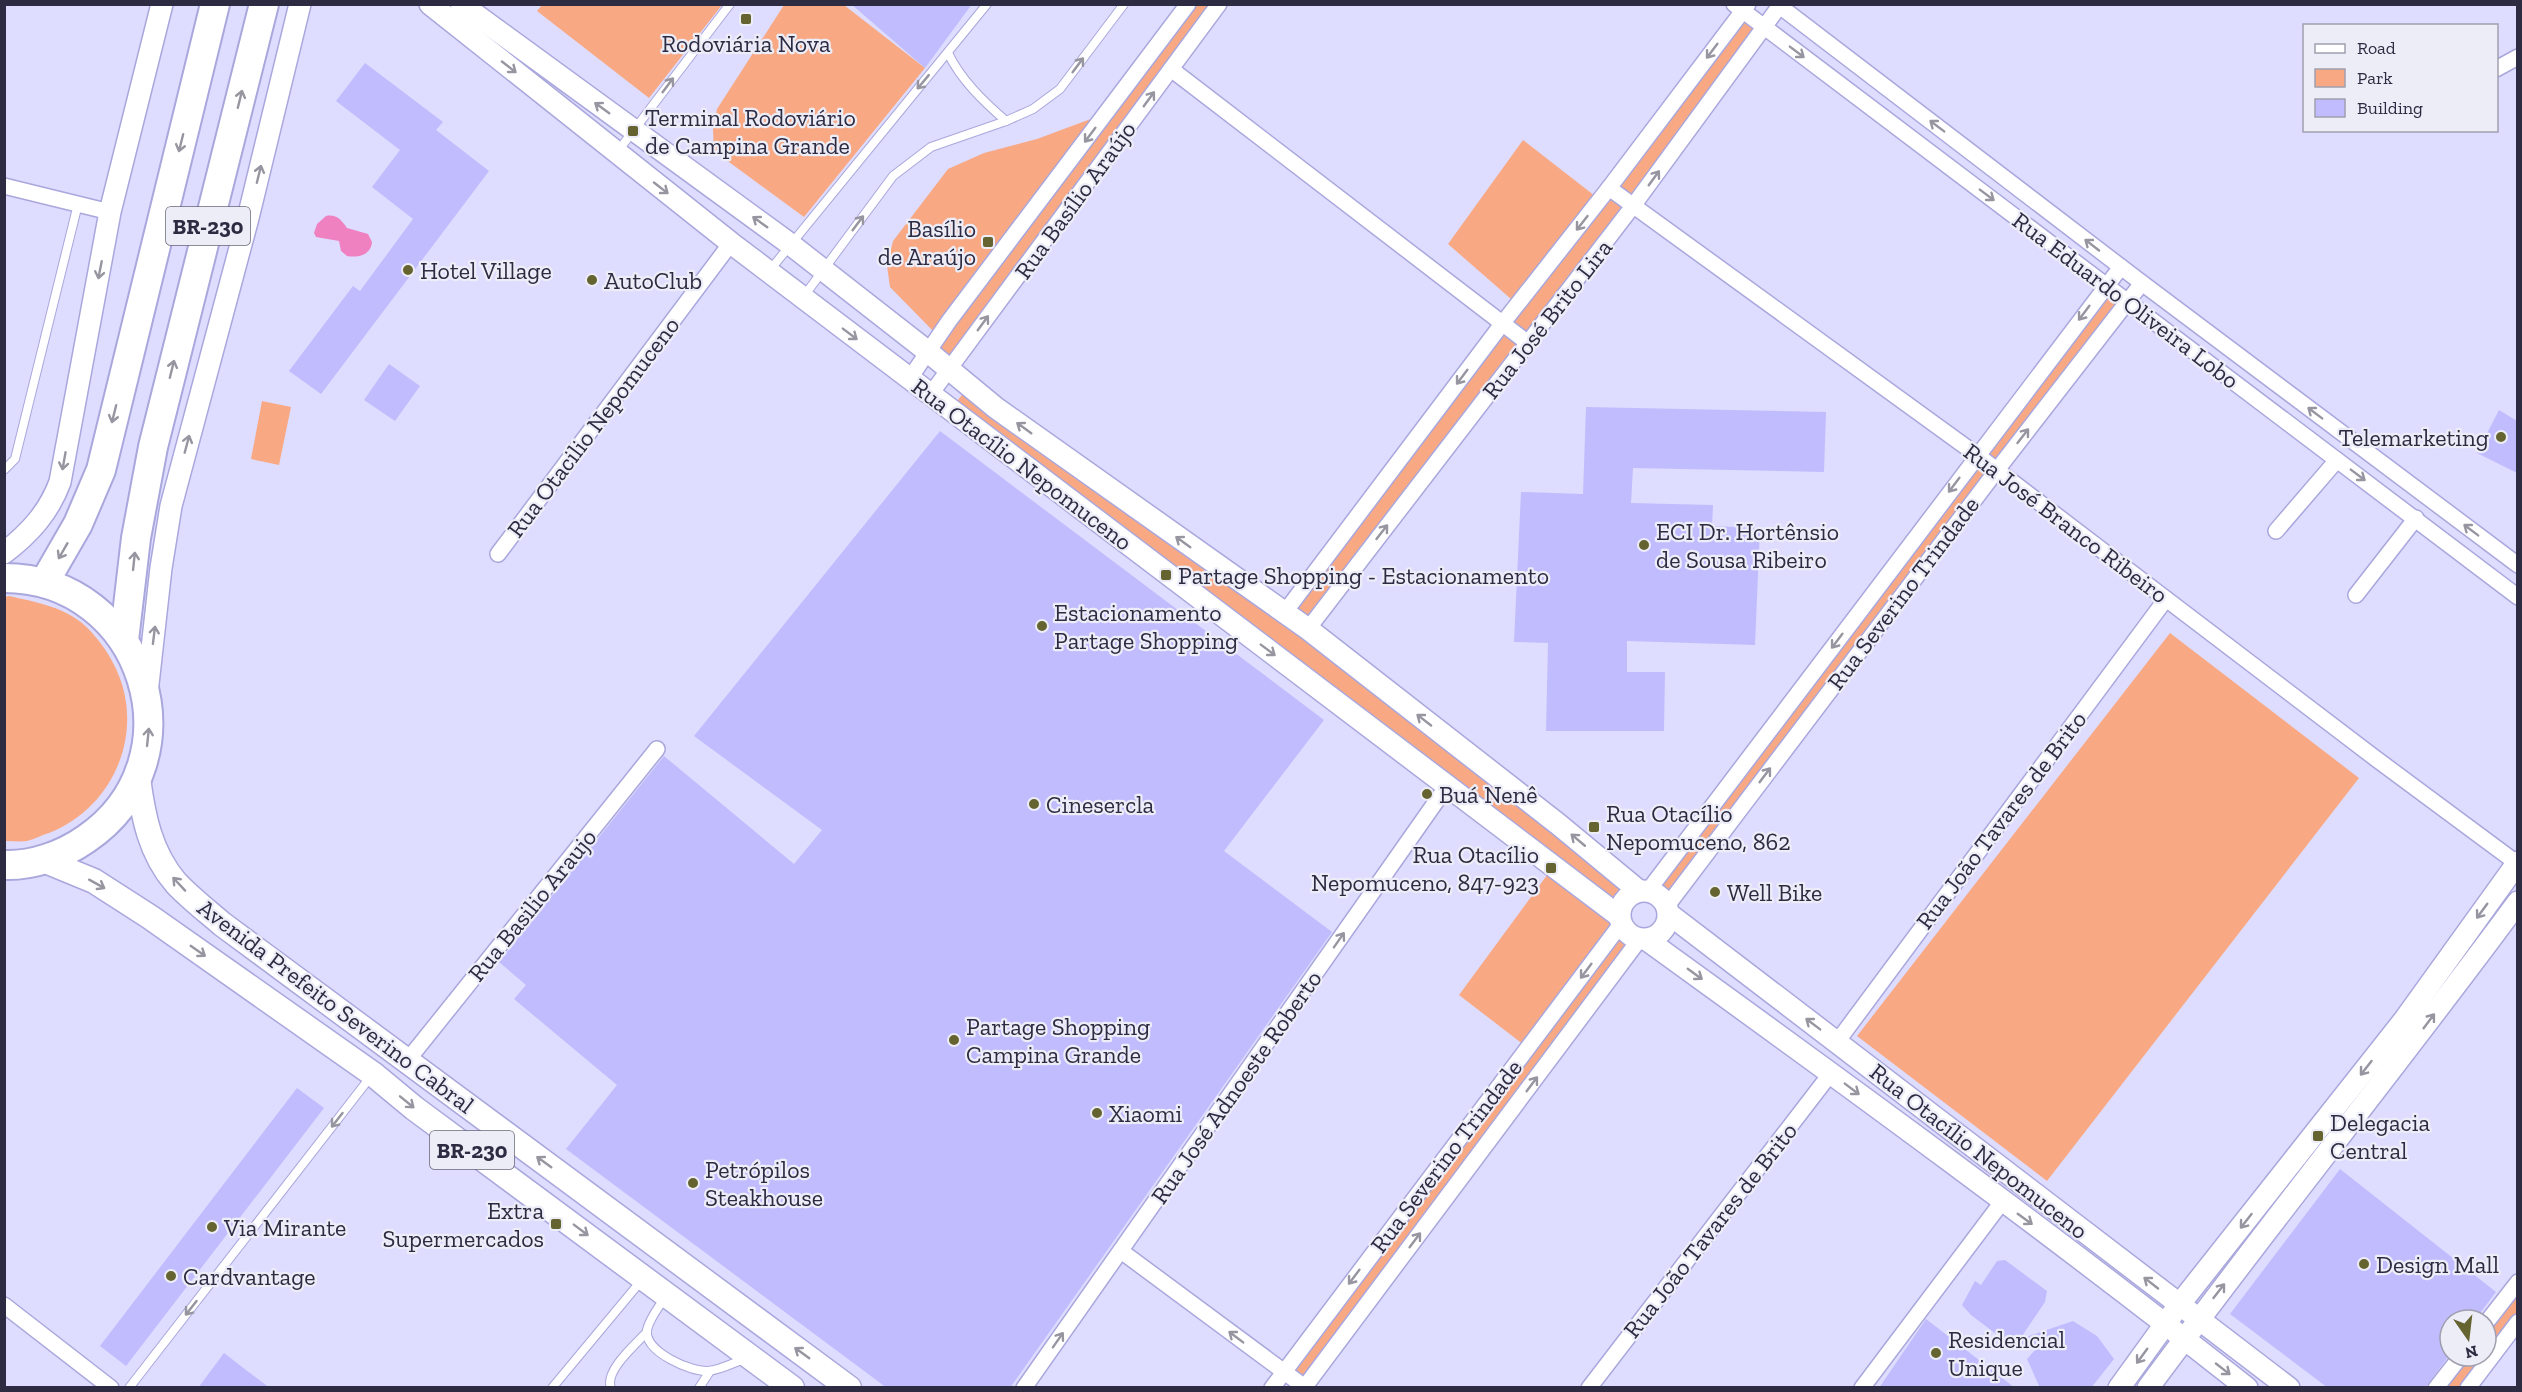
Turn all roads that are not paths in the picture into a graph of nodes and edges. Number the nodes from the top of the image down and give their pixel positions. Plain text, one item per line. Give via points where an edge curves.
1 (162, 4) edge
2 (215, 4) edge
3 (264, 4) edge
4 (300, 4) edge
5 (430, 4) edge
6 (461, 4) edge
7 (730, 4) edge
8 (987, 4) edge
9 (1124, 4) edge
10 (1188, 4) edge
11 (1219, 4) edge
12 (1779, 5) edge
13 (1741, 7) edge
14 (1763, 26) junction
15 (494, 42) junction
16 (948, 53) junction
17 (2517, 57) edge
18 (2498, 68) edge
19 (1171, 69) junction
20 (1006, 121) junction
21 (633, 131) junction
22 (617, 153) junction
23 (4, 186) edge
24 (1609, 188) junction
25 (78, 204) junction
26 (1633, 206) junction
27 (110, 212) junction
28 (731, 243) junction
29 (790, 244) junction
30 (2121, 267) junction
31 (823, 270) junction
32 (768, 272) junction
33 (2142, 283) junction
34 (2105, 285) junction
35 (803, 299) junction
36 (2127, 301) junction
37 (1502, 324) junction
38 (1528, 343) junction
39 (927, 351) junction
40 (948, 370) junction
41 (910, 378) junction
42 (930, 395) junction
43 (1977, 455) junction
44 (2337, 460) junction
45 (4, 470) edge
46 (1997, 470) junction
47 (2416, 518) junction
48 (2276, 531) dead end
49 (4, 553) edge
50 (498, 554) dead end
51 (2517, 565) edge
52 (4, 578) edge
53 (44, 582) junction
54 (2356, 595) dead end
55 (2517, 597) edge
56 (2166, 599) junction
57 (1285, 612) junction
58 (1308, 629) junction
59 (124, 640) junction
60 (147, 694) junction
61 (657, 749) dead end
62 (138, 778) junction
63 (1447, 786) junction
64 (43, 860) junction
65 (2517, 863) edge
66 (4, 864) edge
67 (1644, 891) junction
68 (2517, 902) edge
69 (1668, 910) junction
70 (1620, 920) junction
71 (1643, 939) junction
72 (1837, 1041) junction
73 (407, 1061) junction
74 (1831, 1073) junction
75 (373, 1074) junction
76 (2002, 1202) junction
77 (1120, 1251) junction
78 (644, 1277) junction
79 (2517, 1282) edge
80 (667, 1293) junction
81 (4, 1305) edge
82 (2179, 1305) junction
83 (2497, 1308) edge
84 (2198, 1318) junction
85 (2517, 1322) edge
86 (2166, 1324) junction
87 (647, 1332) junction
88 (2184, 1338) junction
89 (751, 1357) junction
90 (2452, 1368) edge
91 (710, 1371) junction
92 (1283, 1372) junction
93 (1305, 1387) edge
94 (111, 1388) edge
95 (129, 1388) edge
96 (552, 1388) edge
97 (611, 1388) edge
98 (699, 1388) edge
99 (792, 1388) edge
100 (849, 1388) edge
101 (1024, 1388) edge
102 (1272, 1388) edge
103 (1589, 1388) edge
104 (1862, 1388) edge
105 (2119, 1388) edge
106 (2148, 1388) edge
107 (2247, 1388) edge
108 (2289, 1388) edge
109 (2436, 1388) edge
110 (2468, 1388) edge

1 - 27 street
2 -> 53 highway, BR-230 via 101,470 78,524
59 -> 3 highway, BR-230 via 136,538 153,447
60 -> 4 street via 160,567 171,506
5 - 15 street, Rua Otacílio Nepomuceno
6 - 15 street, Rua Otacílio Nepomuceno
21 -> 7 lane
8 - 16 lane
20 -> 9 lane via 1033,109 1060,89
10 -> 39 street, Rua Basílio Araújo
11 - 19 street, Rua Basílio Araújo
12 - 14 street, Rua José Brito Lira
30 -> 12 street, Rua Eduardo Oliveira Lobo
13 - 14 street, Rua Eduardo Oliveira Lobo
13 -> 24 street, Rua José Brito Lira
26 -> 14 street, Rua José Brito Lira
14 -> 34 street, Rua Eduardo Oliveira Lobo
21 -> 15 street, Rua Otacílio Nepomuceno
15 -> 22 street, Rua Otacílio Nepomuceno
16 - 20 lane via 955,68
16 -> 29 lane
17 - 18 street
19 - 37 street
40 -> 19 street, Rua Basílio Araújo
31 -> 20 lane via 893,176 931,147
21 - 22 lane
29 -> 21 street, Rua Otacílio Nepomuceno
22 -> 28 street, Rua Otacílio Nepomuceno
23 - 25 street
24 - 26 street, Rua José Branco Ribeiro
24 -> 37 street, Rua José Brito Lira
25 - 27 street
25 - 45 lane via 15,459
26 - 38 street, Rua José Brito Lira
26 - 43 street, Rua José Branco Ribeiro
27 -> 49 street via 60,482 53,500 27,536
28 - 32 street, Rua Otacílio Nepomuceno
28 - 50 street, Rua Otacilio Nepomuceno
29 - 31 street, Rua Otacílio Nepomuceno
29 - 32 lane
30 - 33 street, Rua Eduardo Oliveira Lobo
30 - 34 street, Rua Severino Trindade
31 - 35 lane
31 - 39 street, Rua Otacílio Nepomuceno
32 - 35 street, Rua Otacílio Nepomuceno
33 - 36 street, Rua Severino Trindade
51 -> 33 street, Rua Eduardo Oliveira Lobo
34 - 36 street, Rua Eduardo Oliveira Lobo
34 -> 43 street, Rua Severino Trindade
35 -> 41 street, Rua Otacílio Nepomuceno
36 - 44 street, Rua Eduardo Oliveira Lobo
46 -> 36 street, Rua Severino Trindade
37 - 38 street
37 -> 57 street, Rua José Brito Lira
58 -> 38 street, Rua José Brito Lira
39 - 40 street, Rua Otacílio Nepomuceno
39 - 41 street, Rua Basílio Araújo
40 - 42 street, Rua Basílio Araújo
57 -> 40 street, Rua Otacílio Nepomuceno
41 - 42 street, Rua Otacílio Nepomuceno
42 -> 63 street, Rua Otacílio Nepomuceno
43 - 46 street, Rua José Branco Ribeiro
43 -> 67 street, Rua Severino Trindade
44 -> 47 street, Rua Eduardo Oliveira Lobo
44 - 48 street
46 - 56 street, Rua José Branco Ribeiro
69 -> 46 street, Rua Severino Trindade
47 - 54 street
47 - 55 street, Rua Eduardo Oliveira Lobo
52 - 53 highway
53 - 59 highway via 75,595 102,615
56 - 65 street, Rua José Branco Ribeiro
56 - 72 street, Rua João Tavares de Brito
57 - 58 street, Rua Otacílio Nepomuceno
67 -> 58 street, Rua Otacílio Nepomuceno
59 - 60 highway
62 -> 60 highway via 147,741
61 - 73 street, Rua Basilio Araujo
62 - 64 highway via 122,806 100,830 73,848
73 -> 62 main road, Avenida Prefeito Severino Cabral / BR-230 via 222,924 176,883 157,856 143,818
63 - 70 street, Rua Otacílio Nepomuceno
77 -> 63 street, Rua José Adnoeste Roberto
64 - 66 highway
64 -> 75 main road, Avenida Prefeito Severino Cabral / BR-230 via 94,881 150,917
65 -> 82 street via 2404,1018
67 - 69 street via 1662,899
67 - 70 street via 1627,897
84 -> 68 street
69 - 71 street via 1665,928 1654,937
72 -> 69 street, Rua Otacílio Nepomuceno
70 - 71 street via 1625,932
70 -> 92 street, Rua Severino Trindade
71 -> 74 street, Rua Otacílio Nepomuceno
93 -> 71 street, Rua Severino Trindade
82 -> 72 street, Rua Otacílio Nepomuceno
100 -> 73 main road, Avenida Prefeito Severino Cabral / BR-230
74 -> 76 street, Rua Otacílio Nepomuceno
74 - 103 street, Rua João Tavares de Brito
75 -> 78 main road, Avenida Prefeito Severino Cabral / BR-230
75 -> 95 lane
76 -> 86 street, Rua Otacílio Nepomuceno
76 - 104 street
92 -> 77 street
101 -> 77 street, Rua José Adnoeste Roberto
78 - 80 main road, Avenida Prefeito Severino Cabral / BR-230
78 - 96 lane
79 - 83 street
80 - 87 lane
80 - 89 main road, Avenida Prefeito Severino Cabral / BR-230
81 - 94 street
82 - 84 street, Rua Otacílio Nepomuceno
82 - 86 street
84 - 88 street
84 - 108 street, Rua Otacílio Nepomuceno
85 - 110 street
86 - 88 street, Rua Otacílio Nepomuceno
86 -> 105 street
87 - 91 lane via 648,1341 674,1361 690,1369
87 - 97 lane via 610,1373
88 - 106 street
88 -> 107 street, Rua Otacílio Nepomuceno
89 - 91 lane
89 - 99 main road, Avenida Prefeito Severino Cabral / BR-230
90 - 109 street
91 - 98 lane
92 - 93 street
92 - 102 street, Rua Severino Trindade

